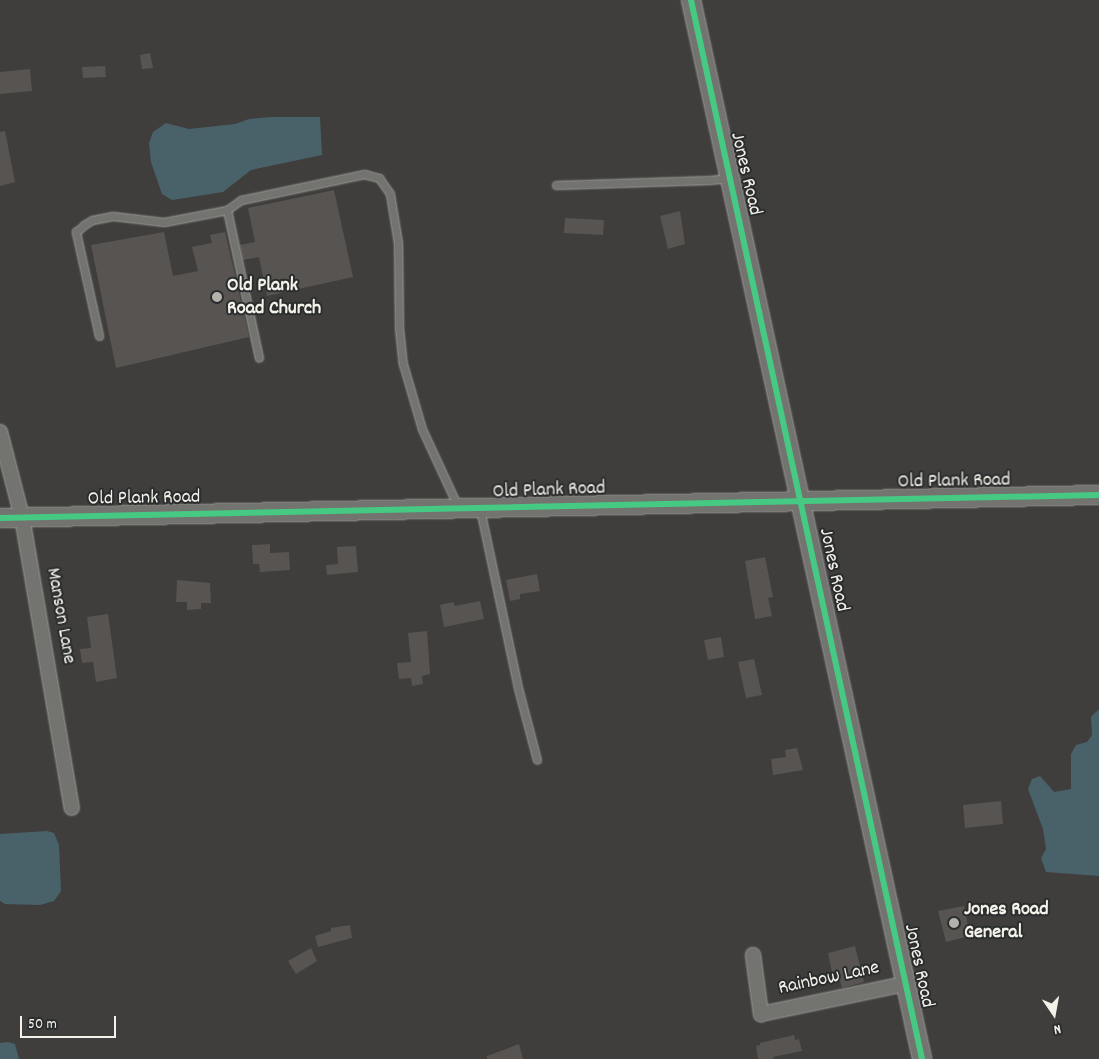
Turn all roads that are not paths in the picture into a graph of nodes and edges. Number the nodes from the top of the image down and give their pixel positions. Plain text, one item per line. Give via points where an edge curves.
1 (691, 0) edge
2 (729, 178) junction
3 (556, 185) dead end
4 (227, 210) junction
5 (99, 336) dead end
6 (259, 358) dead end
7 (0, 432) edge
8 (1099, 495) edge
9 (802, 501) junction
10 (480, 509) junction
11 (459, 510) junction
12 (22, 517) junction
13 (0, 518) edge
14 (537, 760) dead end
15 (72, 808) dead end
16 (754, 955) dead end
17 (906, 984) junction
18 (922, 1059) edge

1 - 2 street, Jones Road
2 - 3 lane
2 - 9 street, Jones Road
4 - 5 lane via 164,222 114,216 92,220 76,232
4 - 6 lane
4 - 11 lane via 240,200 364,174 379,178 390,194 398,243 402,364 422,429
7 - 12 street, Manson Lane
8 - 9 street, Old Plank Road
9 - 10 street, Old Plank Road
9 - 17 street, Jones Road
10 - 11 street, Old Plank Road
10 - 14 lane via 518,688
11 - 12 street, Old Plank Road
12 - 13 street, Old Plank Road
12 - 15 street, Manson Lane
16 - 17 street, Rainbow Lane via 761,1014
17 - 18 street, Jones Road

